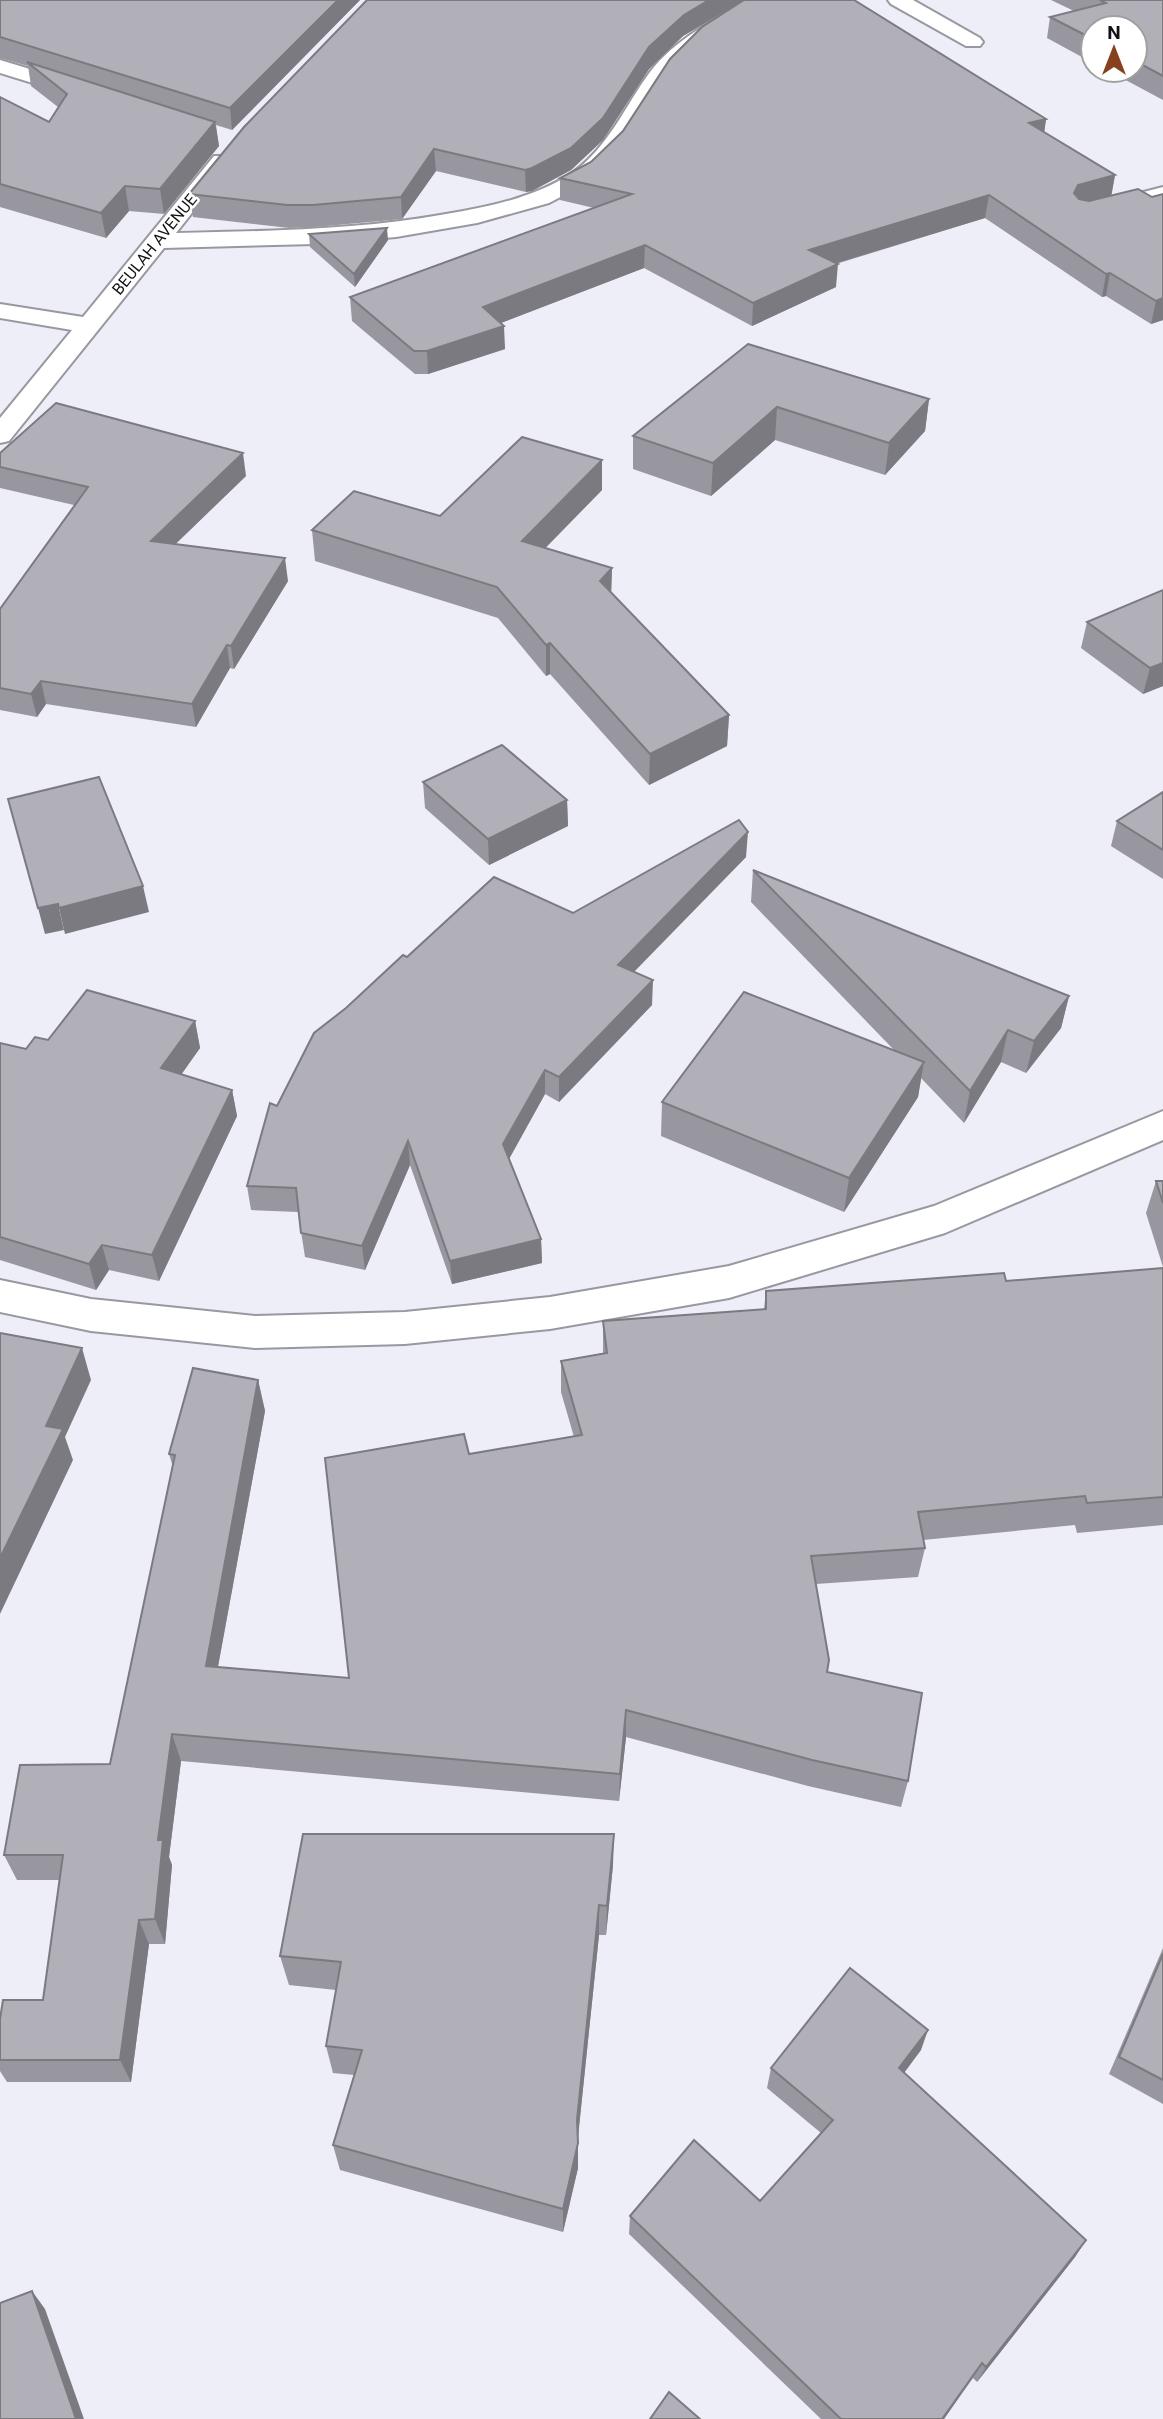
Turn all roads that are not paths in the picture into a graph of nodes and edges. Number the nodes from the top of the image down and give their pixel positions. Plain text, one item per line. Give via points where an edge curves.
1 (762, 0) edge
2 (898, 0) edge
3 (973, 41) dead end
4 (0, 66) edge
5 (92, 95) edge
6 (237, 142) edge
7 (1163, 194) edge
8 (1084, 214) edge
9 (158, 241) junction
10 (0, 311) edge
11 (88, 325) junction
12 (0, 435) edge
13 (1163, 1125) edge
14 (0, 1296) edge

1 - 9 street via 692,42 659,75 613,146 581,177 541,198 477,216 396,230
2 - 3 street
4 - 5 street
6 - 9 street, BEULAH AVENUE
7 - 8 street
9 - 11 street, BEULAH AVENUE
10 - 11 street
11 - 12 street, BEULAH AVENUE
13 - 14 street via 945,1217 729,1282 550,1314 405,1328 255,1332 91,1315

